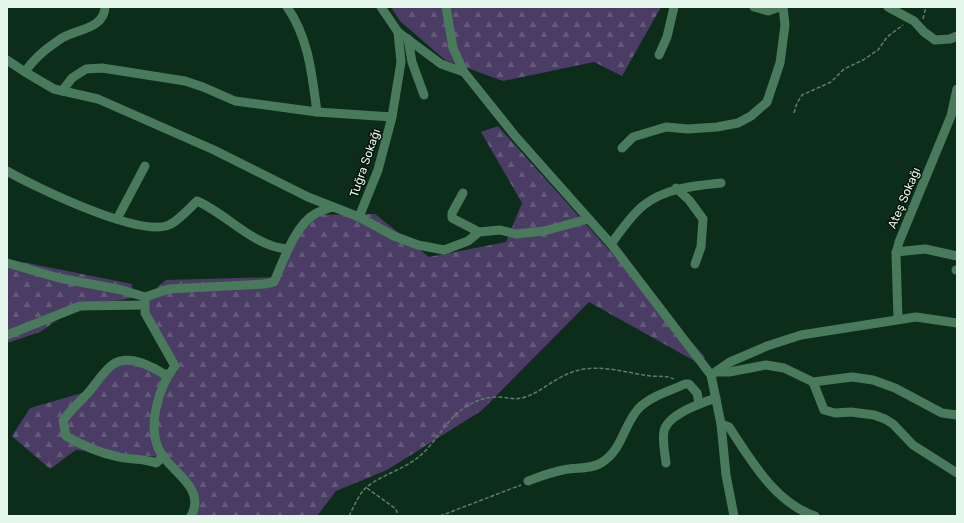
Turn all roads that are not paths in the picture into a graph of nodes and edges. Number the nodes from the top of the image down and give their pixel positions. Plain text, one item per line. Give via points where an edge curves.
1 (106, 7) edge
2 (287, 7) edge
3 (381, 7) edge
4 (446, 7) edge
5 (674, 7) edge
6 (754, 7) edge
7 (780, 7) edge
8 (783, 7) edge
9 (888, 7) edge
10 (398, 32) junction
11 (957, 36) edge
12 (408, 39) junction
13 (659, 55) dead end
14 (7, 60) edge
15 (25, 72) junction
16 (464, 72) junction
17 (957, 89) edge
18 (62, 91) junction
19 (424, 95) dead end
20 (317, 112) junction
21 (392, 118) junction
22 (622, 148) dead end
23 (145, 166) dead end
24 (7, 171) edge
25 (721, 183) dead end
26 (676, 188) junction
27 (463, 193) dead end
28 (332, 207) junction
29 (359, 217) junction
30 (116, 219) junction
31 (588, 220) junction
32 (479, 232) junction
33 (611, 244) junction
34 (287, 250) junction
35 (896, 252) junction
36 (957, 256) edge
37 (7, 263) edge
38 (695, 264) dead end
39 (144, 301) junction
40 (898, 319) junction
41 (957, 323) edge
42 (7, 335) edge
43 (714, 373) junction
44 (168, 376) junction
45 (813, 382) junction
46 (716, 398) junction
47 (700, 403) junction
48 (957, 415) edge
49 (721, 424) junction
50 (164, 456) junction
51 (666, 463) dead end
52 (957, 473) edge
53 (528, 482) road end
54 (191, 516) edge
55 (734, 516) edge
56 (815, 516) edge

1 - 15 street via 98,22 60,39 30,64
2 - 20 street via 301,33 310,67
3 - 10 street
4 - 16 street via 453,48
5 - 13 street via 667,37
6 - 7 street via 768,11
8 - 22 street via 785,25 780,63 767,102 752,116 738,123 717,127 666,127 633,137
9 - 11 street via 935,40
10 - 12 street
10 - 21 street, Tuğra Sokağı via 401,62
12 - 16 street via 441,64
12 - 19 street via 412,62
14 - 15 street
15 - 18 street
16 - 31 street
17 - 35 street, Ateş Sokağı via 951,116 907,219
18 - 20 street, Tuğra Sokağı via 72,78 86,69 102,68 185,81 235,101
18 - 28 street via 113,105
20 - 21 street, Tuğra Sokağı
21 - 29 street, Tuğra Sokağı via 378,170
23 - 30 street
24 - 30 street via 98,214
25 - 26 street
26 - 33 street via 643,206
26 - 38 street via 703,219 701,247
27 - 32 street via 452,213 452,218
28 - 29 street
28 - 34 street via 315,214 305,222
29 - 32 street via 406,241 444,250 468,241
30 - 34 street via 154,227 168,225 197,201 259,239
31 - 32 street via 544,231 516,234 500,230
31 - 33 street
33 - 43 street
34 - 39 street via 274,282 169,289
35 - 36 street via 926,249
35 - 40 street, Ateş Sokağı
37 - 39 street via 58,278 122,290
39 - 42 street via 80,306
39 - 44 street via 147,317 175,366
40 - 41 street via 916,317
40 - 43 street via 790,338 730,362
43 - 45 street via 755,366 775,366 793,371
43 - 46 street
44 - 50 street via 154,421 154,436 159,451
44 - 50 street via 149,365 122,362 113,365 71,408 63,421 66,436 85,447 119,458 156,463
45 - 48 street via 852,377 873,380 895,388 942,413
45 - 52 street via 824,410 874,415 885,419 913,445
46 - 47 street
46 - 49 street
47 - 51 street via 679,414 666,426
47 - 53 street via 692,386 685,384 656,397 638,409 619,446 602,463 588,468 564,470
49 - 55 street via 726,475
49 - 56 street via 729,427 771,486 792,504
50 - 54 street via 188,483 196,500

